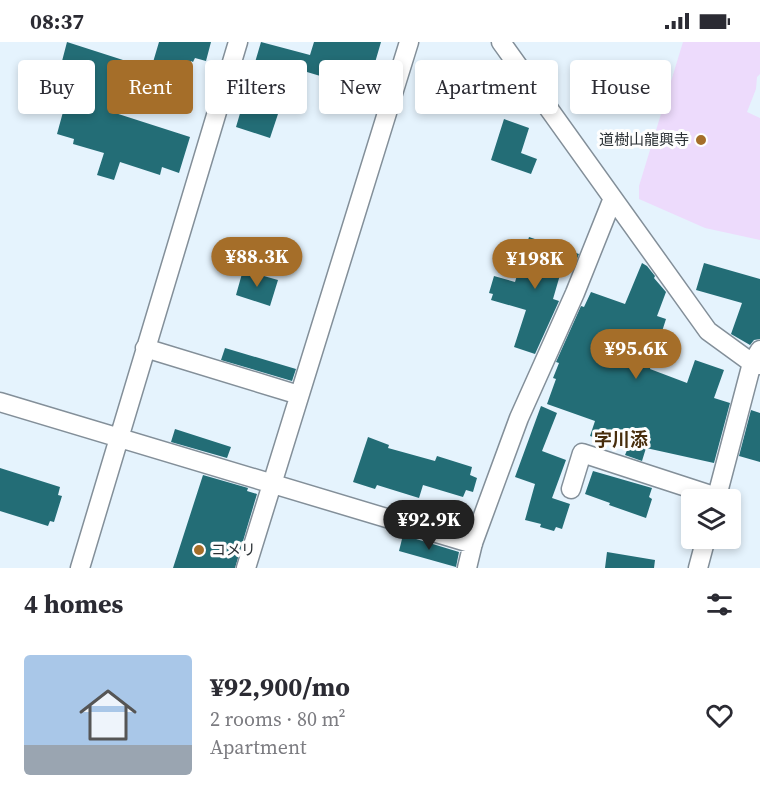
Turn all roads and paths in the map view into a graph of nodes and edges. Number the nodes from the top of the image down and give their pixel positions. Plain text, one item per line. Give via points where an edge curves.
1 (238, 42) edge
2 (409, 42) edge
3 (501, 42) edge
4 (613, 198) junction
5 (145, 348) junction
6 (757, 360) edge
7 (299, 395) junction
8 (0, 402) edge
9 (120, 439) junction
10 (271, 484) junction
11 (571, 489) dead end
12 (689, 489) edge
13 (719, 489) edge
14 (473, 544) junction
15 (702, 549) edge
16 (80, 568) edge
17 (246, 568) edge
18 (467, 568) edge
19 (698, 568) edge

1 - 5 street
2 - 7 street
3 - 4 street
4 - 6 street via 708,331
4 - 14 street via 519,418
5 - 7 street
5 - 9 street
6 - 13 street
7 - 10 street
8 - 9 street
9 - 10 street
9 - 16 street
10 - 14 street
10 - 17 street
11 - 12 street via 582,453
14 - 18 street
15 - 19 street

